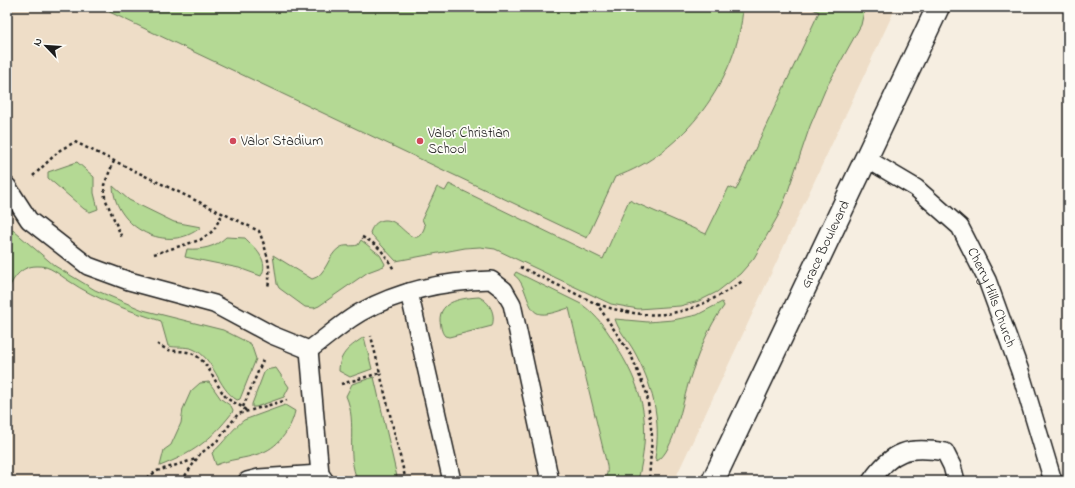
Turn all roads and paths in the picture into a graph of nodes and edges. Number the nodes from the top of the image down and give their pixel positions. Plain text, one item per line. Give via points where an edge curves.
1 (938, 7) edge
2 (867, 159) junction
3 (114, 161) junction
4 (32, 176) dead end
5 (7, 186) edge
6 (223, 213) junction
7 (362, 237) dead end
8 (122, 238) dead end
9 (154, 254) dead end
10 (519, 266) dead end
11 (400, 269) dead end
12 (744, 280) dead end
13 (268, 287) dead end
14 (409, 292) junction
15 (597, 304) junction
16 (364, 310) junction
17 (157, 344) dead end
18 (309, 350) junction
19 (265, 356) dead end
20 (380, 373) junction
21 (341, 384) dead end
22 (293, 399) dead end
23 (243, 407) junction
24 (246, 412) junction
25 (196, 459) junction
26 (185, 476) dead end
27 (323, 478) edge
28 (142, 481) edge
29 (247, 481) edge
30 (406, 481) edge
31 (452, 481) edge
32 (550, 481) edge
33 (649, 481) edge
34 (712, 481) edge
35 (871, 481) edge
36 (956, 481) edge
37 (1053, 481) edge

1 - 2 street, Grace Boulevard
2 - 34 street, Grace Boulevard
2 - 37 lane, Cherry Hills Church via 916,188 960,227 987,280 1018,364
3 - 4 path via 75,142 60,150
3 - 6 path
3 - 8 path via 104,185 105,198
5 - 18 lane via 29,220 88,266 129,282 214,304
6 - 9 path via 213,231 200,240
6 - 13 path via 259,231 266,249 270,274
7 - 11 path via 381,250 394,270
10 - 15 path
12 - 15 path via 722,296 688,311 638,315 619,312
14 - 16 lane via 393,296
14 - 31 lane
14 - 32 lane via 457,281 491,280 504,290 512,304
15 - 33 path via 631,355 647,394 652,436
16 - 18 lane
16 - 20 path
17 - 23 path via 168,350 192,353 198,357 204,362 225,396
18 - 27 lane
19 - 23 path
20 - 21 path
20 - 30 path
22 - 24 path
23 - 24 path
24 - 25 path via 238,414 217,441
25 - 26 path
25 - 28 path via 157,471
27 - 29 lane via 259,478
35 - 36 lane via 885,461 903,452 925,449 945,452

